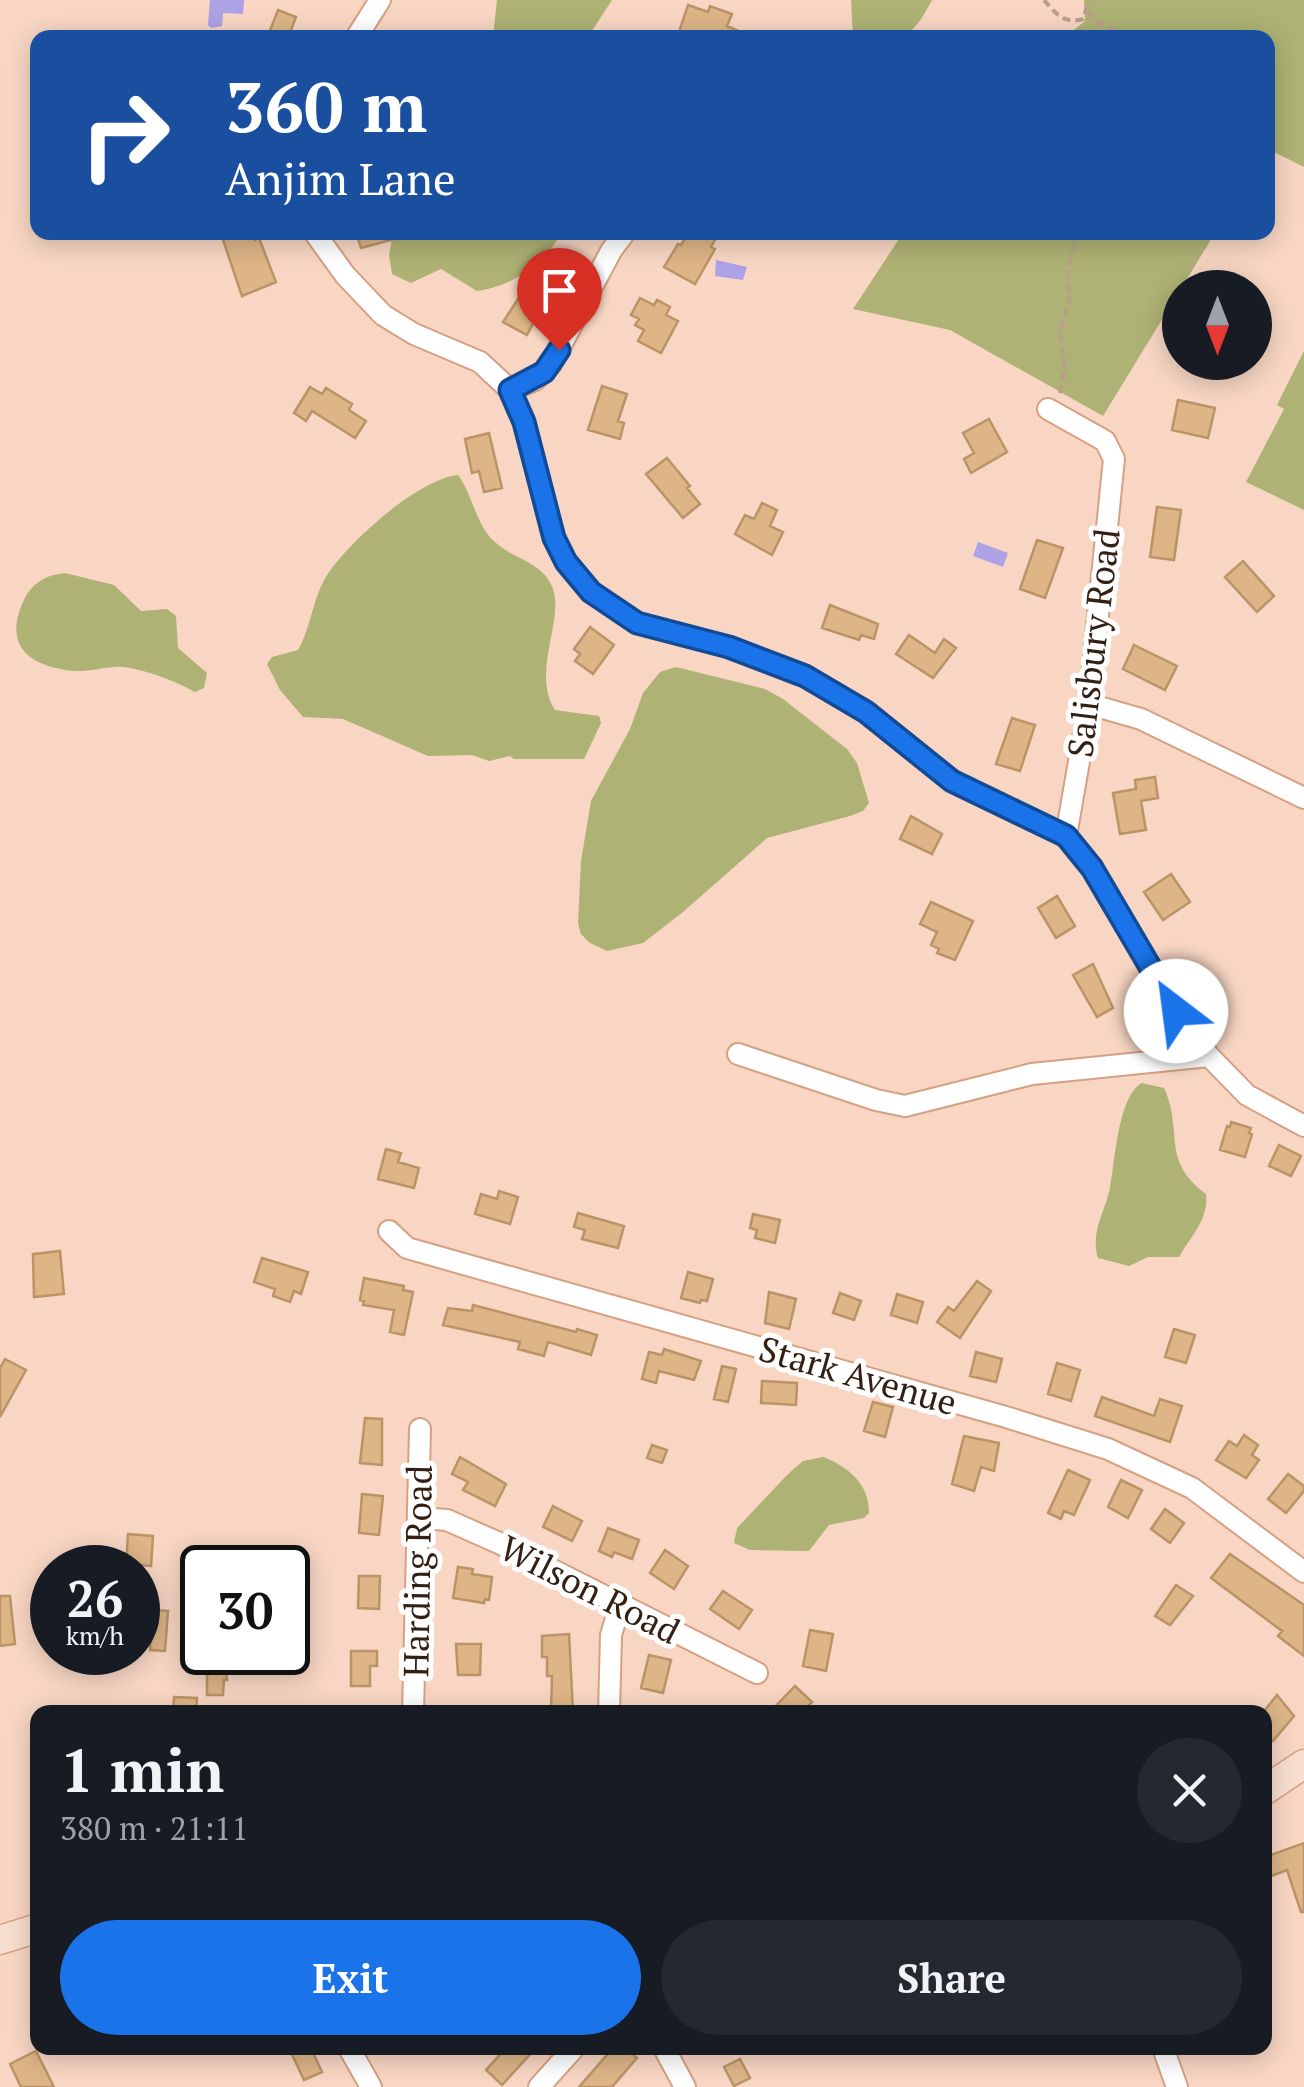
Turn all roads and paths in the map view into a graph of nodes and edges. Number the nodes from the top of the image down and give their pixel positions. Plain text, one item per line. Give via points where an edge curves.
1 (380, 0) edge
2 (1044, 0) edge
3 (1089, 0) edge
4 (1088, 12) junction
5 (1098, 23) junction
6 (361, 30) edge
7 (1097, 30) edge
8 (1112, 30) edge
9 (320, 240) edge
10 (619, 240) edge
11 (1074, 240) edge
12 (510, 390) junction
13 (1051, 411) joint
14 (1089, 704) junction
15 (1304, 798) edge
16 (1066, 836) junction
17 (738, 1054) dead end
18 (1209, 1056) junction
19 (1304, 1126) edge
20 (388, 1232) dead end
21 (420, 1429) dead end
22 (420, 1518) junction
23 (1304, 1572) edge
24 (620, 1605) junction
25 (756, 1673) dead end
26 (413, 1705) edge
27 (609, 1705) edge
28 (1304, 1764) edge
29 (1272, 1785) edge
30 (30, 1931) edge
31 (0, 1940) edge
32 (353, 2055) edge
33 (568, 2055) edge
34 (668, 2055) edge
35 (1165, 2055) edge
36 (371, 2087) edge
37 (538, 2087) edge
38 (685, 2087) edge
39 (1177, 2087) edge

1 - 6 street
2 - 4 path via 1070,21
3 - 4 path
4 - 5 path
5 - 7 path
5 - 8 path
9 - 12 street via 383,315 480,362
10 - 12 street via 551,364
11 - 13 path via 1069,306 1060,332 1065,376
12 - 16 street via 554,538 577,578 604,604 637,623 805,676 866,712 952,781
13 - 14 street, Salisbury Road via 1112,450
14 - 15 street via 1141,719
14 - 16 street, Salisbury Road
16 - 18 street
17 - 18 street via 905,1106 1032,1074
18 - 19 street via 1236,1086
20 - 23 street, Stark Avenue via 409,1249 1108,1449 1192,1488
21 - 22 street, Harding Road
22 - 24 street, Wilson Road via 455,1523
22 - 26 street, Harding Road
24 - 25 street, Wilson Road
24 - 27 street via 611,1635
28 - 29 main road
30 - 31 main road
32 - 36 street
33 - 37 street
34 - 38 street
35 - 39 street

